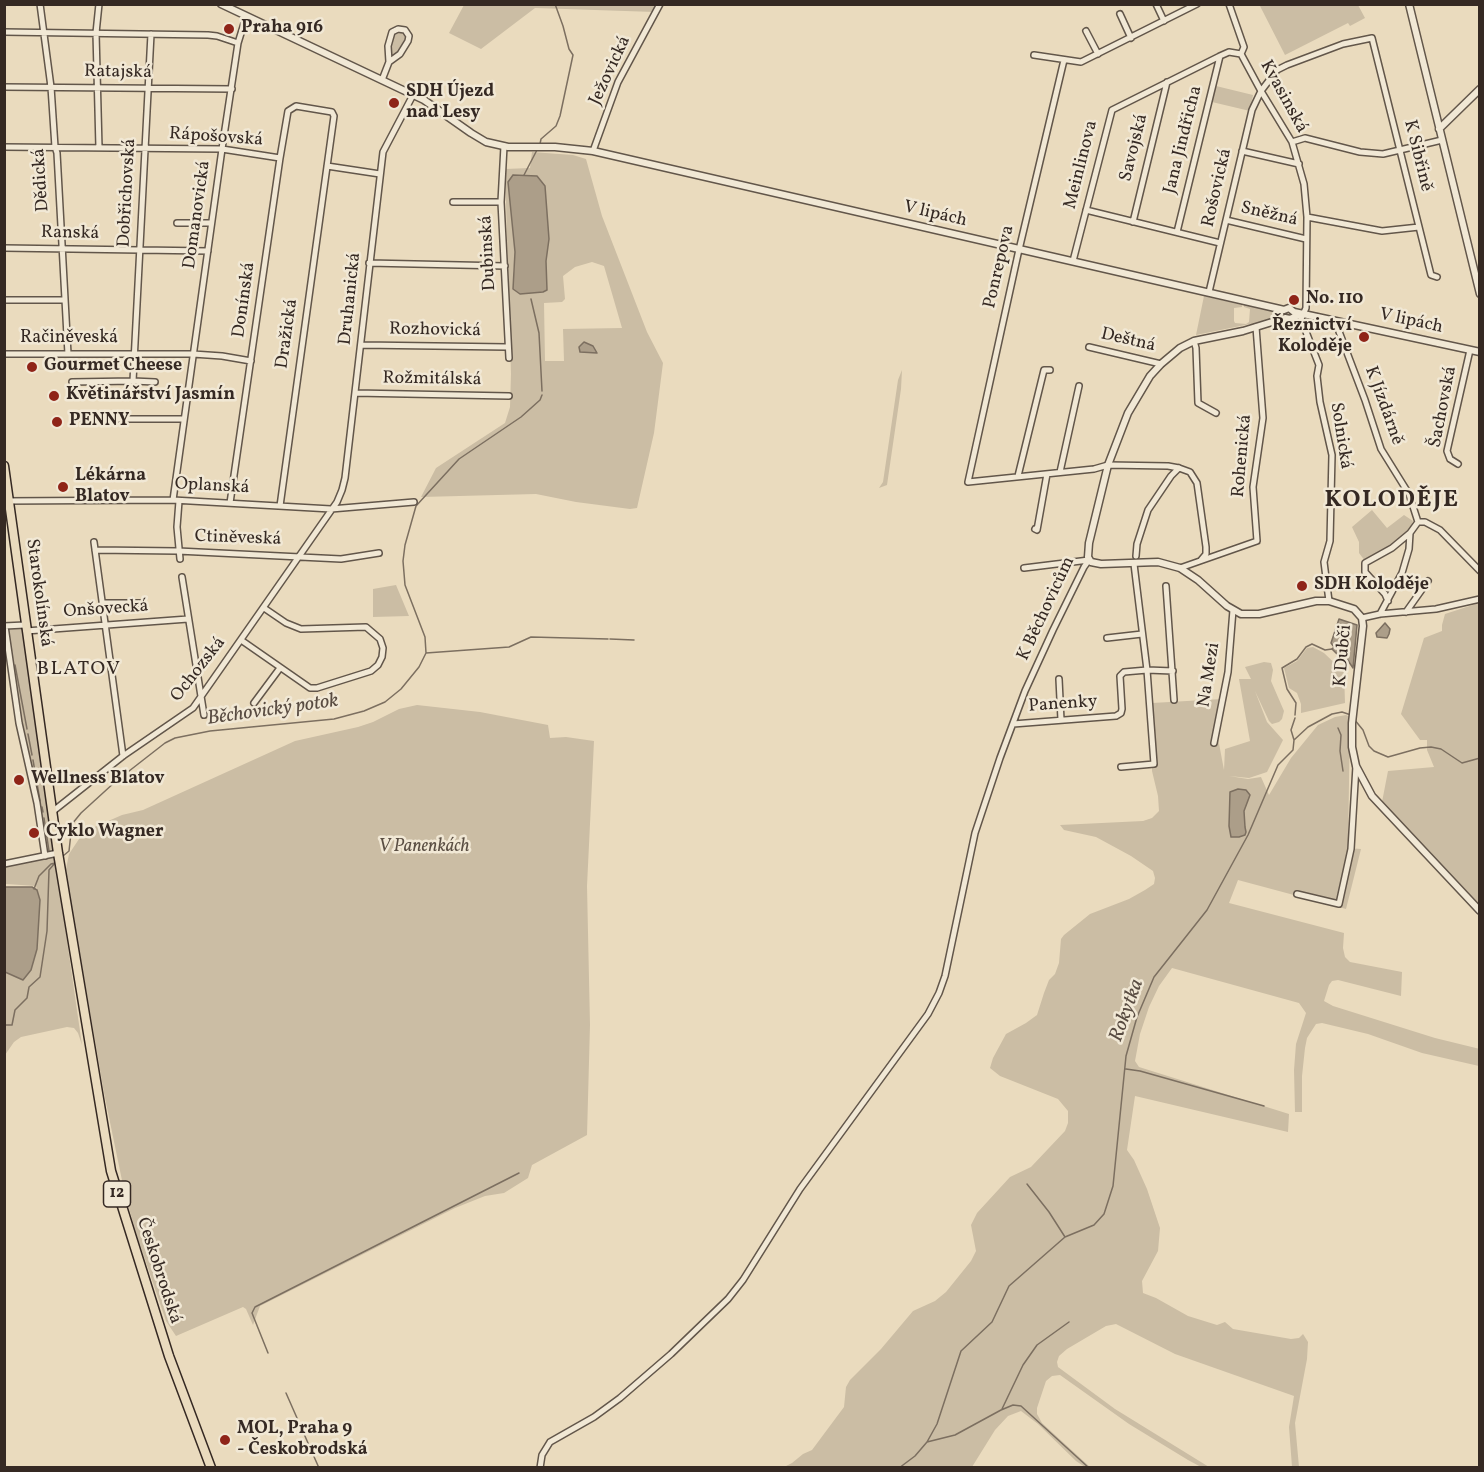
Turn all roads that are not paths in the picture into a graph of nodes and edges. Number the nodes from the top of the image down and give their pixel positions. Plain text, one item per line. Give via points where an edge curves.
1 (40, 4) edge
2 (99, 4) edge
3 (221, 4) edge
4 (660, 4) edge
5 (1156, 4) edge
6 (1197, 4) edge
7 (1229, 4) edge
8 (1409, 4) edge
9 (1120, 14) dead end
10 (246, 17) junction
11 (1164, 21) junction
12 (1086, 31) dead end
13 (4, 32) edge
14 (44, 32) junction
15 (96, 33) junction
16 (151, 34) junction
17 (1131, 38) junction
18 (1372, 38) joint
19 (238, 44) junction
20 (1098, 54) junction
21 (1241, 54) junction
22 (1034, 55) dead end
23 (1220, 56) junction
24 (1064, 60) junction
25 (389, 62) junction
26 (382, 80) junction
27 (1167, 82) junction
28 (4, 87) edge
29 (51, 87) junction
30 (96, 88) junction
31 (232, 88) junction
32 (148, 89) junction
33 (1479, 89) edge
34 (1261, 91) junction
35 (413, 95) junction
36 (296, 106) joint
37 (1439, 129) junction
38 (1442, 140) junction
39 (1292, 142) junction
40 (504, 146) junction
41 (4, 147) edge
42 (55, 147) junction
43 (99, 148) junction
44 (145, 148) junction
45 (222, 149) junction
46 (1242, 151) junction
47 (1400, 151) junction
48 (592, 152) junction
49 (280, 158) junction
50 (1299, 164) junction
51 (327, 166) junction
52 (380, 174) junction
53 (453, 202) dead end
54 (501, 202) junction
55 (1086, 210) junction
56 (1307, 217) junction
57 (1226, 220) junction
58 (1133, 222) junction
59 (177, 223) dead end
60 (212, 223) junction
61 (1419, 227) junction
62 (1177, 232) junction
63 (1306, 239) junction
64 (1220, 243) junction
65 (4, 248) edge
66 (62, 249) junction
67 (140, 249) junction
68 (1019, 249) junction
69 (208, 250) junction
70 (1073, 261) junction
71 (369, 263) junction
72 (505, 266) junction
73 (1437, 277) dead end
74 (1209, 292) junction
75 (1479, 294) edge
76 (4, 300) edge
77 (64, 300) junction
78 (1284, 310) junction
79 (1298, 314) junction
80 (1285, 318) junction
81 (1335, 321) junction
82 (1256, 327) junction
83 (1194, 341) junction
84 (362, 345) junction
85 (507, 346) junction
86 (1089, 347) dead end
87 (1470, 350) junction
88 (1479, 352) edge
89 (4, 354) edge
90 (68, 354) junction
91 (134, 354) junction
92 (193, 354) junction
93 (509, 358) dead end
94 (251, 361) junction
95 (1161, 364) junction
96 (1050, 370) dead end
97 (133, 381) junction
98 (72, 382) dead end
99 (155, 382) dead end
100 (1080, 386) dead end
101 (355, 393) junction
102 (509, 396) dead end
103 (1216, 413) dead end
104 (82, 419) dead end
105 (184, 419) junction
106 (1458, 464) dead end
107 (1108, 465) junction
108 (4, 466) edge
109 (1179, 468) junction
110 (1060, 472) junction
111 (1047, 474) junction
112 (1018, 476) junction
113 (176, 500) junction
114 (7, 501) edge
115 (414, 502) dead end
116 (230, 503) junction
117 (280, 506) junction
118 (331, 509) junction
119 (1418, 522) junction
120 (1035, 529) dead end
121 (1410, 533) junction
122 (94, 542) dead end
123 (95, 550) junction
124 (178, 551) junction
125 (379, 553) dead end
126 (300, 556) junction
127 (1136, 556) dead end
128 (180, 559) dead end
129 (1089, 560) junction
130 (1202, 560) junction
131 (1134, 564) junction
132 (1024, 567) dead end
133 (1180, 568) junction
134 (1479, 572) edge
135 (182, 577) dead end
136 (1428, 581) dead end
137 (1166, 586) dead end
138 (1479, 599) edge
139 (1329, 600) junction
140 (1388, 600) junction
141 (103, 603) junction
142 (142, 603) dead end
143 (264, 608) junction
144 (1233, 610) junction
145 (1406, 612) junction
146 (1380, 614) junction
147 (1362, 618) junction
148 (188, 620) junction
149 (106, 625) junction
150 (5, 626) edge
151 (26, 628) junction
152 (1142, 634) junction
153 (1107, 638) dead end
154 (241, 640) junction
155 (280, 668) junction
156 (1147, 670) junction
157 (1173, 671) junction
158 (1059, 679) dead end
159 (201, 698) junction
160 (1174, 700) dead end
161 (254, 704) dead end
162 (204, 715) dead end
163 (1061, 720) junction
164 (1013, 724) junction
165 (1214, 743) dead end
166 (123, 756) junction
167 (1356, 766) junction
168 (1121, 768) dead end
169 (52, 812) junction
170 (58, 853) junction
171 (45, 856) junction
172 (4, 864) edge
173 (1297, 894) dead end
174 (1479, 911) edge
175 (76, 973) joint
176 (211, 1467) edge
177 (540, 1467) edge

1 - 14 street, Dědická
2 - 15 street
3 - 10 street, V lipách
4 - 48 street, Ježovická via 618,82
5 - 11 street
6 - 11 street
7 - 21 street, Kvasinská via 1244,47
8 - 37 street
9 - 17 street
10 - 19 street, Domanovická
10 - 26 street, V lipách
11 - 17 street
12 - 20 street
13 - 14 street
14 - 15 street
14 - 29 street, Dědická
15 - 16 street
15 - 30 street
16 - 19 street via 217,36
16 - 32 street, Dobřichovská
17 - 20 street
18 - 34 street, Rošovická via 1326,50 1277,70
18 - 47 street, K Sibřině
19 - 31 street, Domanovická
20 - 24 street via 1081,62
21 - 23 street, Meinlinova via 1229,52
21 - 34 street, Kvasinská
22 - 24 street
23 - 27 street, Meinlinova
23 - 62 street, Jana Jindřicha
24 - 68 street, Ponrepova
25 - 25 street via 408,41 405,30 392,32 387,51
25 - 26 street
26 - 35 street, V lipách
27 - 55 street, Meinlinova via 1110,112
27 - 58 street, Savojská
28 - 29 street, Ratajská
29 - 30 street, Ratajská
29 - 42 street, Dědická
30 - 32 street, Ratajská
30 - 43 street
31 - 32 street, Ratajská
31 - 45 street, Domanovická
32 - 44 street, Dobřichovská
33 - 37 street
34 - 39 street, Kvasinská
34 - 46 street, Rošovická
35 - 40 street, V lipách via 486,142
35 - 52 street, Druhanická via 386,143
36 - 49 street, Donínská via 288,111
36 - 51 street, Dražická via 334,114
37 - 38 street
38 - 47 street
38 - 75 street
39 - 47 street via 1305,138 1374,154
39 - 50 street, Kvasinská
40 - 48 street, V lipách
40 - 54 street, Dubinská
41 - 42 street, Rápošovská
42 - 43 street, Rápošovská
42 - 66 street, Dědická
43 - 44 street, Rápošovská
44 - 45 street, Rápošovská
44 - 67 street, Dobřichovská
45 - 49 street, Rápošovská
45 - 60 street, Domanovická
46 - 50 street
46 - 57 street, Rošovická
47 - 61 street, K Sibřině
48 - 68 street, V lipách
49 - 94 street, Donínská
50 - 56 street, Kvasinská
51 - 52 street
51 - 117 street, Dražická
52 - 71 street, Druhanická
53 - 54 street
54 - 72 street, Dubinská
55 - 58 street
55 - 70 street, Meinlinova
56 - 61 street via 1382,231
56 - 63 street, Kvasinská
57 - 63 street, Sněžná
57 - 64 street, Rošovická
58 - 62 street
59 - 60 street
60 - 69 street, Domanovická
61 - 73 street, K Sibřině via 1431,274
62 - 64 street
63 - 79 street, Kvasinská via 1306,308
64 - 74 street, Rošovická
65 - 66 street, Ranská
66 - 67 street, Ranská
66 - 77 street, Dědická
67 - 69 street, Ranská
67 - 91 street, Dobřichovská
68 - 70 street, V lipách
68 - 112 street, Ponrepova via 968,482
69 - 92 street, Domanovická
70 - 74 street, V lipách
71 - 72 street
71 - 84 street, Druhanická
72 - 85 street, Dubinská
74 - 78 street, V lipách
76 - 77 street
77 - 90 street, Dědická
78 - 79 street, V lipách via 1289,308
78 - 80 street
79 - 80 street, K Běchovicům via 1290,320
79 - 81 street, V lipách
79 - 139 street, Solnická via 1319,365 1320,402 1332,455 1330,541 1324,562
80 - 82 street, K Běchovicům
81 - 87 street, V lipách
81 - 119 street, K Jízdárně via 1381,449 1406,488
82 - 83 street, K Běchovicům
82 - 130 street, Rohenická via 1263,418 1253,487 1257,541
83 - 95 street, K Běchovicům
83 - 103 street via 1198,403
84 - 85 street, Rozhovická
84 - 101 street, Druhanická
85 - 93 street, Dubinská
86 - 95 street, Deštná
87 - 88 street, V lipách
87 - 106 street, Šachovská via 1447,451
89 - 90 street, Račiněveská
90 - 91 street, Račiněveská
91 - 92 street, Račiněveská
91 - 97 street, Račiněveská
92 - 94 street, Račiněveská
92 - 105 street, Domanovická
94 - 116 street, Donínská
95 - 107 street, K Běchovicům via 1128,413
96 - 112 street via 1044,370
97 - 98 street
97 - 99 street
100 - 110 street
101 - 102 street, Rožmitálská
101 - 118 street, Druhanická via 342,490
104 - 105 street
105 - 113 street, Domanovická
107 - 109 street
107 - 110 street
107 - 129 street, K Běchovicům via 1088,549
108 - 114 main road, Starokolínská / 12
109 - 127 street via 1148,510
109 - 130 street via 1190,472 1197,483 1206,547
110 - 111 street
111 - 112 street
111 - 120 street
113 - 114 street, Oplanská
113 - 116 street, Oplanská
113 - 124 street, Domanovická
114 - 151 main road, Starokolínská / 12
115 - 118 street, Oplanská
116 - 117 street, Oplanská
117 - 118 street, Oplanská
118 - 126 street, Ochozská
119 - 121 street
119 - 134 street via 1440,530
121 - 140 street via 1402,573
121 - 140 street via 1365,563 1365,572
122 - 123 street
123 - 124 street, Ctiněveská
123 - 141 street
124 - 126 street, Ctiněveská
124 - 128 street, Domanovická
125 - 126 street, Ctiněveská via 341,559
126 - 143 street, Ochozská
129 - 131 street
129 - 132 street
129 - 164 street, K Běchovicům via 1053,630
130 - 133 street, Rohenická
131 - 133 street via 1158,562
131 - 152 street
133 - 144 street
135 - 148 street
136 - 145 street
137 - 157 street
138 - 145 street
139 - 144 street, K Dubči via 1259,614
139 - 147 street, K Dubči via 1353,608
140 - 146 street
141 - 142 street
141 - 149 street
143 - 154 street, Ochozská
143 - 155 street via 301,629 366,627 380,639 383,648 378,665 371,671 318,688 310,688
144 - 165 street, Na Mezi via 1228,672
145 - 146 street
146 - 147 street
147 - 167 street, K Dubči via 1352,723
148 - 149 street, Onšovecká
148 - 159 street
149 - 151 street, Onšovecká
149 - 166 street
150 - 151 street, Onšovecká
150 - 171 street, Starokolínská
151 - 169 main road, Starokolínská / 12
152 - 153 street
152 - 156 street
154 - 155 street
154 - 159 street, Ochozská
155 - 161 street
156 - 157 street
156 - 163 street, Panenky via 1124,672 1120,676 1122,709 1116,716
156 - 168 street via 1154,764
157 - 160 street
158 - 163 street
159 - 162 street
159 - 166 street, Ochozská via 180,718
163 - 164 street, Panenky
164 - 177 street, K Běchovicům via 975,833 945,976 919,1029 800,1189 728,1299 620,1398 550,1442
166 - 169 street, Ochozská
167 - 173 street via 1351,849 1339,904
167 - 174 street, K Dubči via 1372,796
169 - 170 main road, Starokolínská / 12
170 - 171 street
170 - 175 main road, Starokolínská / 12
171 - 172 street
175 - 176 main road, Českobrodská / 12 via 117,1197 169,1356

